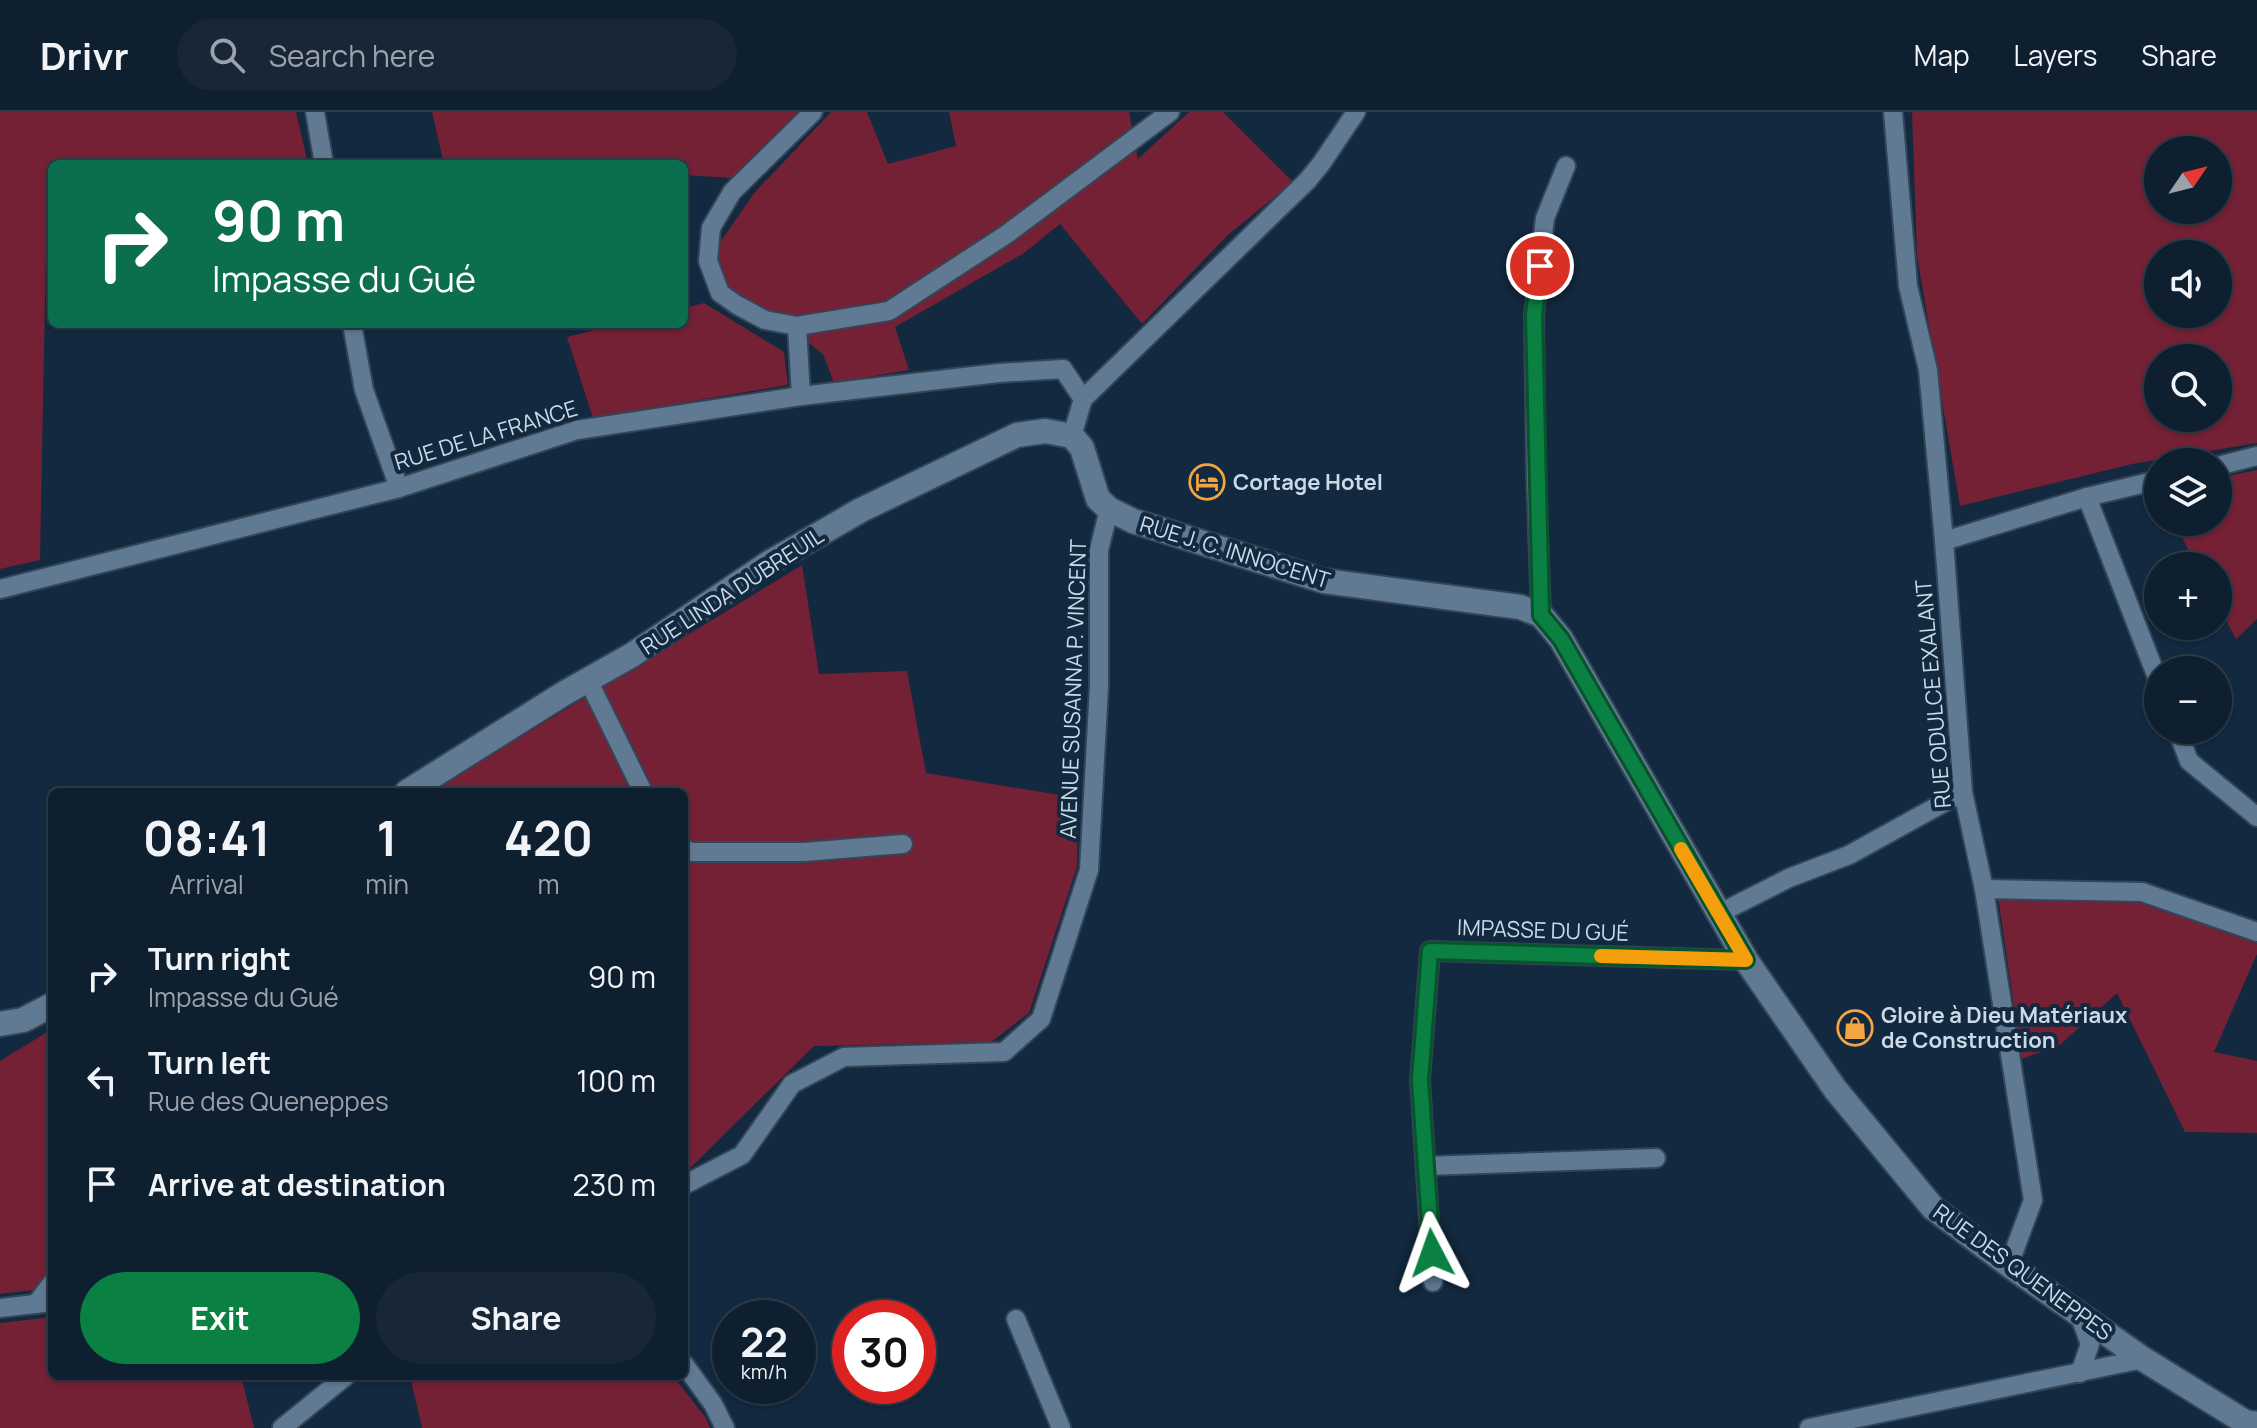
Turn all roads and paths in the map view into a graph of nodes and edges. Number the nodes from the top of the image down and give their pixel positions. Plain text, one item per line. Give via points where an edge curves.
1 (315, 112) edge
2 (813, 112) edge
3 (1170, 112) edge
4 (1356, 112) edge
5 (1893, 112) edge
6 (323, 160) edge
7 (1566, 166) dead end
8 (797, 326) junction
9 (353, 328) edge
10 (801, 396) junction
11 (1083, 399) junction
12 (1072, 436) junction
13 (2257, 456) edge
14 (2232, 462) edge
15 (2144, 483) edge
16 (399, 488) junction
17 (2087, 497) junction
18 (1109, 509) junction
19 (1944, 541) junction
20 (0, 589) edge
21 (1541, 615) junction
22 (2149, 656) edge
23 (588, 680) junction
24 (2182, 744) edge
25 (413, 788) edge
26 (641, 788) edge
27 (1963, 792) junction
28 (2257, 817) edge
29 (903, 844) dead end
30 (688, 850) edge
31 (1984, 889) junction
32 (1718, 914) junction
33 (2257, 932) edge
34 (1746, 960) junction
35 (48, 1007) edge
36 (0, 1024) edge
37 (1656, 1158) dead end
38 (1426, 1166) junction
39 (688, 1183) edge
40 (2009, 1265) junction
41 (1433, 1282) dead end
42 (44, 1303) edge
43 (0, 1308) edge
44 (2079, 1314) junction
45 (1016, 1319) dead end
46 (2143, 1359) junction
47 (688, 1370) edge
48 (2080, 1373) junction
49 (341, 1380) edge
50 (2245, 1425) edge
51 (282, 1428) edge
52 (725, 1428) edge
53 (1061, 1428) edge
54 (1809, 1428) edge

1 - 6 street
2 - 8 street via 732,192 711,228 708,261 720,293 765,320
3 - 8 street via 1007,234 889,311
4 - 11 street via 1307,181
5 - 19 street, RUE ODULCE EXALANT via 1908,286 1928,370
7 - 21 street via 1545,218 1534,315
8 - 10 street
9 - 16 street via 364,390
10 - 11 street, RUE DE LA FRANCE via 1063,369
10 - 16 street, RUE DE LA FRANCE via 577,430
11 - 12 street
12 - 18 street via 1082,448 1098,499
12 - 23 street, RUE LINDA DUBREUIL via 1045,431 1017,435 861,510
13 - 14 street
15 - 17 street
16 - 20 street, RUE DE LA FRANCE
17 - 19 street
17 - 22 street
18 - 21 street, RUE J. C. INNOCENT via 1324,581 1520,607
18 - 39 street, AVENUE SUSANNA P. VINCENT via 1099,550 1099,686 1089,870 1041,1019 1004,1052 844,1057 792,1084 742,1155
19 - 27 street, RUE ODULCE EXALANT
21 - 32 street, RUE DES QUENEPPES via 1561,639
23 - 25 street, RUE LINDA DUBREUIL
23 - 26 street
24 - 28 street via 2189,761
27 - 31 street, RUE ODULCE EXALANT
27 - 32 street via 1849,855
29 - 30 street via 804,852
31 - 33 street via 2142,892
31 - 40 street, RUE ODULCE EXALANT via 2033,1200
32 - 34 street, RUE DES QUENEPPES
34 - 38 street, IMPASSE DU GUÉ via 1430,951 1420,1080
34 - 40 street, RUE DES QUENEPPES via 1835,1089 1933,1208
35 - 36 street
37 - 38 street
38 - 41 street, IMPASSE DU GUÉ
40 - 44 street, RUE DES QUENEPPES
42 - 43 street
44 - 46 street, RUE DES QUENEPPES
44 - 48 street via 2090,1344
45 - 53 street
46 - 48 street
46 - 50 street, RUE DES QUENEPPES
47 - 52 street
48 - 54 street
49 - 51 street

